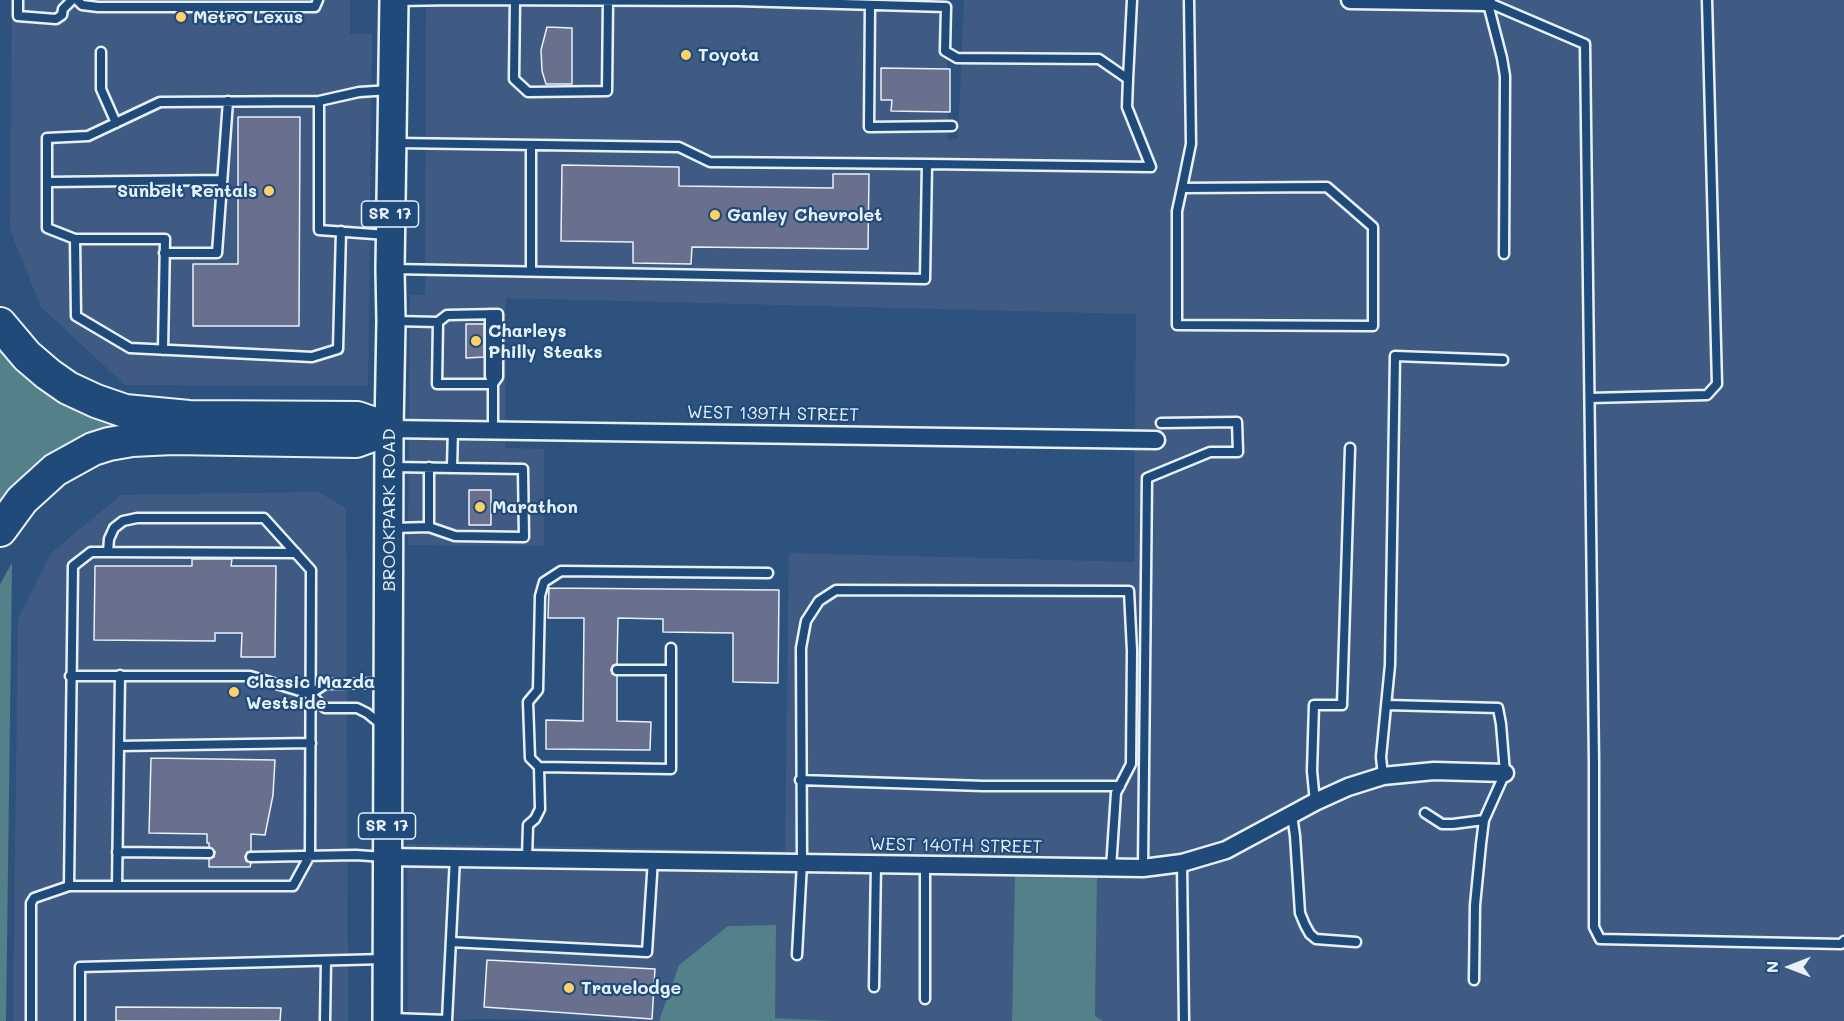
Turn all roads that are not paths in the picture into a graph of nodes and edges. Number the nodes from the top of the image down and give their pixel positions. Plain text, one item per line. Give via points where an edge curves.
1 (18, 0) edge
2 (72, 0) edge
3 (77, 0) edge
4 (318, 0) edge
5 (394, 0) edge
6 (456, 0) edge
7 (515, 0) edge
8 (1132, 0) edge
9 (1189, 0) edge
10 (1350, 0) edge
11 (1707, 0) edge
12 (608, 1) edge
13 (737, 1) edge
14 (1489, 1) edge
15 (870, 5) junction
16 (101, 52) dead end
17 (1128, 80) junction
18 (392, 90) junction
19 (320, 100) junction
20 (228, 101) junction
21 (116, 123) junction
22 (952, 126) dead end
23 (391, 143) junction
24 (531, 145) junction
25 (927, 164) junction
26 (222, 180) junction
27 (47, 182) junction
28 (1182, 188) junction
29 (341, 231) junction
30 (390, 236) junction
31 (75, 239) junction
32 (165, 253) junction
33 (1504, 254) dead end
34 (390, 269) junction
35 (531, 271) junction
36 (391, 321) junction
37 (438, 322) junction
38 (0, 324) edge
39 (163, 350) junction
40 (1503, 360) dead end
41 (494, 384) junction
42 (1590, 398) junction
43 (1161, 423) dead end
44 (389, 429) junction
45 (453, 429) junction
46 (493, 430) junction
47 (1156, 440) dead end
48 (1350, 448) dead end
49 (389, 467) junction
50 (429, 467) junction
51 (452, 468) junction
52 (429, 527) junction
53 (389, 528) junction
54 (0, 530) edge
55 (108, 552) junction
56 (296, 553) junction
57 (768, 573) dead end
58 (671, 648) dead end
59 (617, 670) dead end
60 (671, 670) junction
61 (120, 675) junction
62 (70, 676) junction
63 (389, 683) junction
64 (310, 694) junction
65 (1387, 705) junction
66 (388, 730) junction
67 (311, 743) junction
68 (119, 746) junction
69 (539, 767) junction
70 (1505, 773) junction
71 (1383, 776) junction
72 (800, 780) junction
73 (1120, 786) junction
74 (1315, 802) junction
75 (1425, 813) dead end
76 (1292, 815) junction
77 (1485, 820) junction
78 (117, 852) junction
79 (209, 853) dead end
80 (310, 855) junction
81 (251, 856) dead end
82 (387, 857) junction
83 (454, 857) junction
84 (527, 858) junction
85 (653, 860) junction
86 (802, 863) junction
87 (1182, 863) junction
88 (876, 864) junction
89 (925, 864) junction
90 (1111, 868) junction
91 (1143, 868) junction
92 (69, 886) junction
93 (117, 886) junction
94 (1844, 941) edge
95 (451, 942) junction
96 (1356, 942) dead end
97 (797, 955) dead end
98 (387, 959) junction
99 (326, 961) junction
100 (1474, 980) dead end
101 (874, 987) dead end
102 (926, 999) dead end
103 (387, 1019) edge
104 (31, 1021) edge
105 (80, 1021) edge
106 (326, 1021) edge
107 (1184, 1021) edge

1 - 2 lane via 18,16 56,19
3 - 4 lane via 82,5 98,7 315,7
5 - 6 lane
5 - 18 main road, BROOKPARK ROAD / SR 17
6 - 7 lane
7 - 12 lane
7 - 12 lane via 514,79 528,92 607,91
8 - 17 lane
9 - 28 lane via 1191,144
10 - 14 street
11 - 42 lane via 1717,384 1707,395
12 - 13 lane
13 - 15 lane
14 - 33 lane via 1505,76
14 - 42 lane via 1585,45
15 - 17 lane via 946,7 945,51 957,58 1099,59
15 - 22 lane via 869,127
16 - 21 lane via 101,89
17 - 25 lane via 1127,107 1151,167
18 - 19 lane
18 - 23 main road, BROOKPARK ROAD / SR 17
19 - 20 lane
19 - 29 lane via 319,230
20 - 21 lane via 160,102
20 - 26 lane
21 - 27 lane via 88,136 47,138
23 - 24 lane
23 - 30 main road, BROOKPARK ROAD / SR 17
24 - 25 lane via 679,147 710,162
24 - 35 lane
25 - 35 lane via 925,279
26 - 27 lane
26 - 32 lane via 217,253
27 - 31 lane via 47,228
28 - 28 lane via 1177,211 1177,325 1373,326 1373,227 1327,187
29 - 30 lane
29 - 39 lane via 338,349 312,357
30 - 34 main road, BROOKPARK ROAD / SR 17
31 - 32 lane via 165,239
31 - 39 lane via 76,316 130,348
32 - 39 lane
34 - 35 lane
34 - 36 main road, BROOKPARK ROAD / SR 17
36 - 37 lane
36 - 44 main road, BROOKPARK ROAD / SR 17
37 - 41 lane via 437,384
37 - 41 lane via 447,315 498,314 498,376
38 - 44 highway via 27,356 68,388 125,411 189,417 357,418
40 - 65 lane via 1395,356
41 - 46 lane
42 - 94 lane via 1594,927 1599,939 1841,944
43 - 91 lane via 1237,422 1238,452 1210,452 1147,478
44 - 45 street, WEST 139TH STREET
44 - 49 main road, BROOKPARK ROAD / SR 17
44 - 54 highway via 356,441 173,438 109,444 55,470 22,500
45 - 46 street, WEST 139TH STREET
45 - 51 lane
46 - 47 street, WEST 139TH STREET
48 - 74 lane via 1342,705 1314,705
49 - 50 lane
49 - 53 main road, BROOKPARK ROAD / SR 17
50 - 51 lane
50 - 52 lane
51 - 52 lane via 523,469 524,537 455,536
52 - 53 lane
53 - 63 main road, BROOKPARK ROAD / SR 17
55 - 56 lane
55 - 56 lane via 109,538 123,521 264,518
55 - 62 lane via 91,552 73,566
56 - 64 lane via 311,570
57 - 69 lane via 561,571 544,582 540,596 538,690 528,702 530,758
58 - 60 lane
59 - 60 lane
60 - 69 lane via 670,769
61 - 62 lane
61 - 64 lane via 250,676
61 - 68 lane
62 - 92 lane
63 - 64 lane via 325,684
63 - 66 main road, BROOKPARK ROAD / SR 17
64 - 66 lane via 325,708 357,708
64 - 67 lane
65 - 70 lane via 1498,708
65 - 71 lane via 1381,758
66 - 82 main road, BROOKPARK ROAD / SR 17
67 - 68 lane
67 - 80 lane
68 - 78 lane
69 - 84 lane via 540,809 528,825
70 - 71 street, WEST 140TH STREET via 1434,771
70 - 77 lane
71 - 74 street, WEST 140TH STREET
72 - 73 lane
72 - 73 lane via 801,648 806,621 819,600 836,590 1128,591 1131,764
72 - 86 lane
73 - 90 lane via 1116,793
74 - 76 street, WEST 140TH STREET
75 - 77 lane via 1442,824
76 - 87 street, WEST 140TH STREET via 1226,850
76 - 96 lane via 1300,913 1305,925 1316,939
77 - 100 lane via 1475,905
78 - 79 lane
78 - 93 lane
80 - 81 lane
80 - 82 lane
80 - 93 lane via 293,886
82 - 83 street, WEST 140TH STREET
82 - 98 main road, BROOKPARK ROAD / SR 17
83 - 84 street, WEST 140TH STREET
83 - 95 lane
84 - 85 street, WEST 140TH STREET
85 - 86 street, WEST 140TH STREET
85 - 95 lane via 647,952
86 - 88 street, WEST 140TH STREET
86 - 97 lane
87 - 91 street, WEST 140TH STREET
87 - 107 lane
88 - 89 street, WEST 140TH STREET
88 - 101 lane
89 - 90 street, WEST 140TH STREET
89 - 102 lane
90 - 91 street, WEST 140TH STREET
92 - 93 lane
92 - 104 lane via 34,898 31,903
95 - 103 lane via 447,1020
98 - 99 lane
98 - 103 main road, BROOKPARK ROAD / SR 17
99 - 105 lane via 80,967
99 - 106 lane

